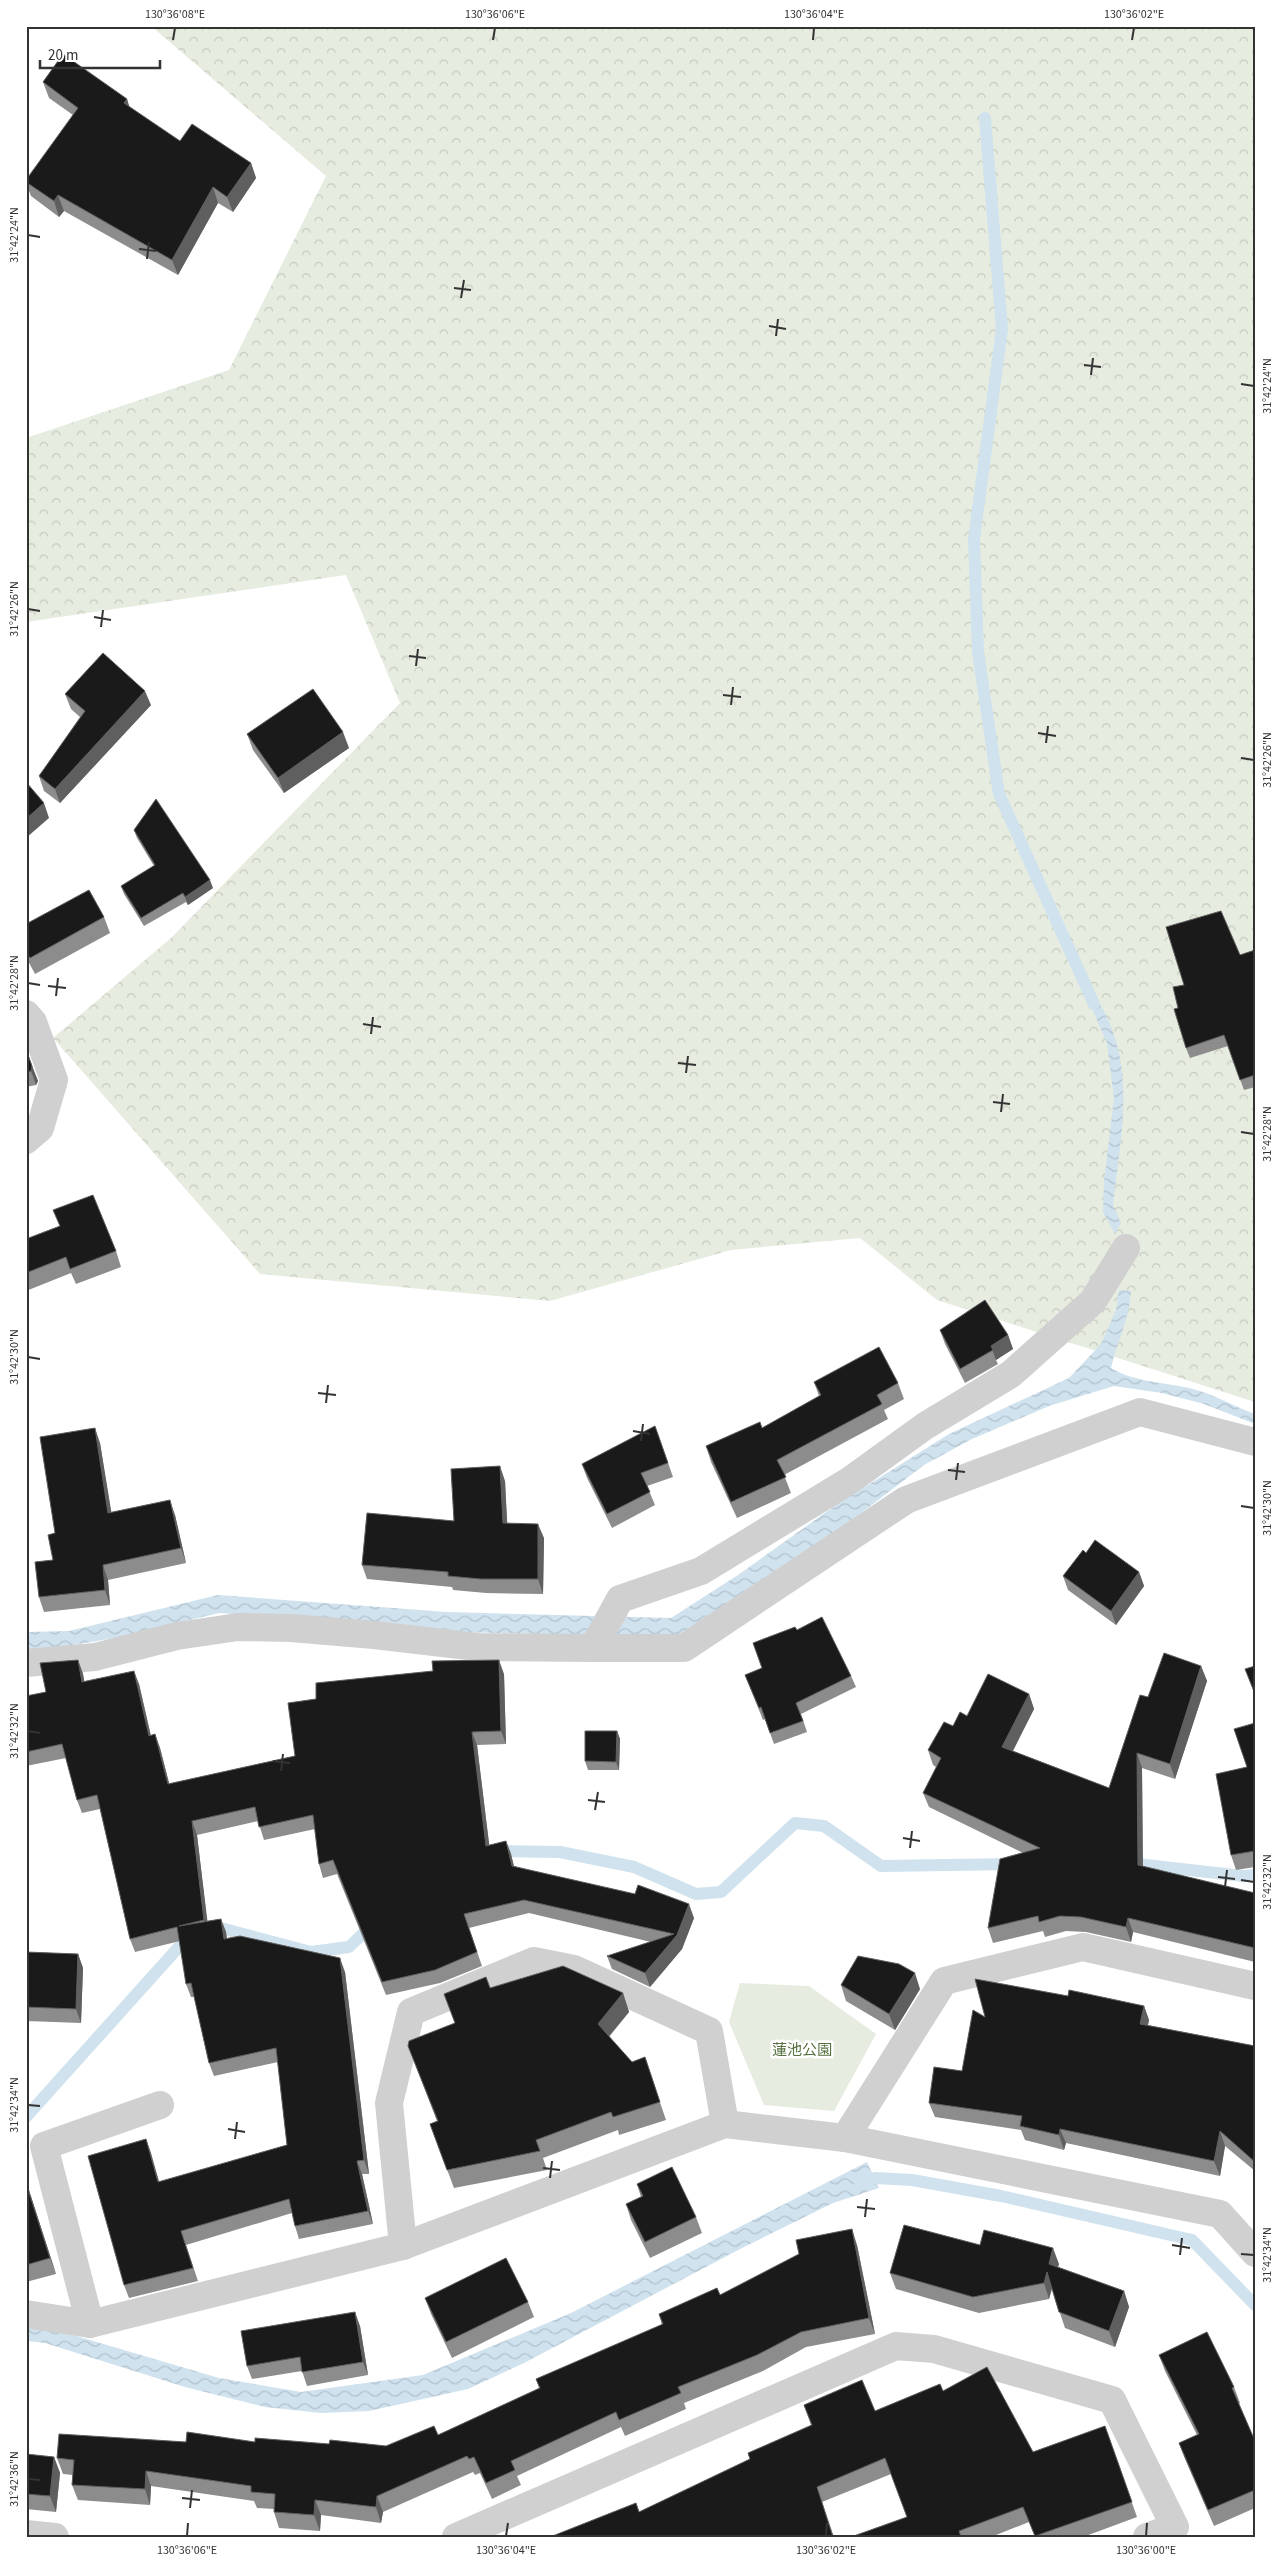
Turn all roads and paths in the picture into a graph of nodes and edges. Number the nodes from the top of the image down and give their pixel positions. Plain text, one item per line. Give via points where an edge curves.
1 (26, 1014) edge
2 (26, 1140) edge
3 (1126, 1248) dead end
4 (1255, 1442) edge
5 (594, 1647) junction
6 (26, 1664) edge
7 (1255, 1986) edge
8 (160, 2105) dead end
9 (726, 2124) junction
10 (844, 2138) junction
11 (403, 2246) junction
12 (1255, 2254) edge
13 (26, 2314) edge
14 (90, 2324) junction
15 (26, 2534) edge
16 (55, 2537) edge
17 (456, 2537) edge
18 (1147, 2537) edge

1 - 2 street via 33,1022 54,1080 40,1128
3 - 5 street via 1093,1301 1011,1374 925,1426 849,1481 701,1571 620,1599
4 - 5 street via 1140,1412 906,1500 684,1648
5 - 6 street via 477,1647 291,1628 238,1627 177,1636 95,1657
7 - 10 street via 1083,1947 944,1981
8 - 14 street via 44,2146
9 - 10 street
9 - 11 street
9 - 11 street via 709,2031 574,1969 534,1961 411,2012 389,2103
10 - 12 street via 1220,2214
11 - 14 street
13 - 14 street
15 - 16 street
17 - 18 street via 896,2346 934,2349 1112,2400 1175,2527

